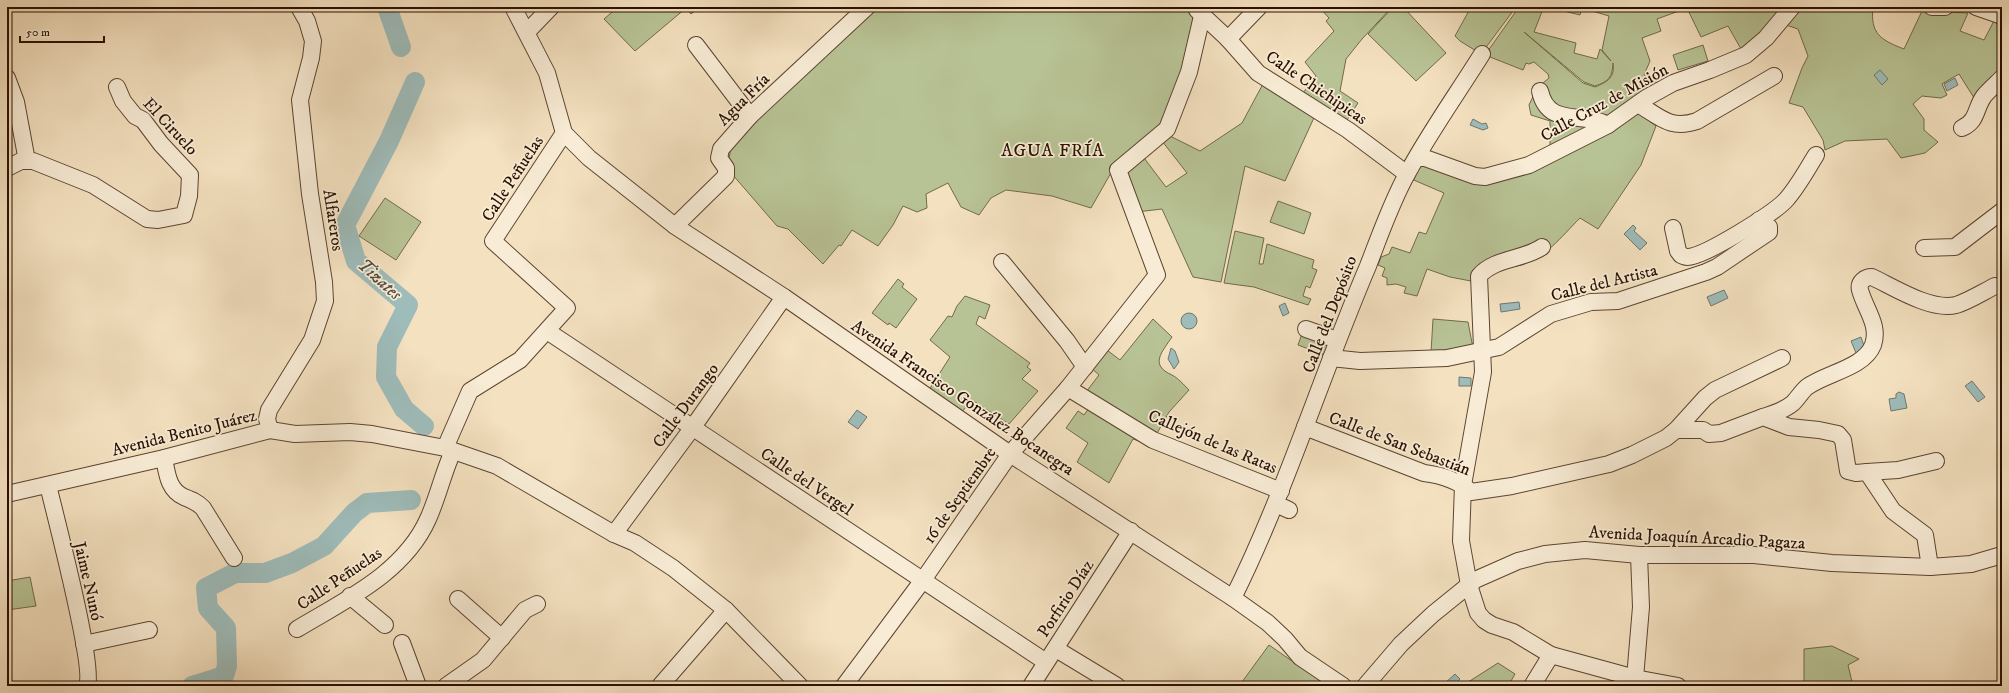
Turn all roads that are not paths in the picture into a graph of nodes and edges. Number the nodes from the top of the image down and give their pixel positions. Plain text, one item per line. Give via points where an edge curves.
1 (299, 7) edge
2 (513, 7) edge
3 (551, 7) edge
4 (867, 7) edge
5 (1259, 7) edge
6 (1792, 7) edge
7 (1932, 7) edge
8 (1945, 7) edge
9 (1976, 7) edge
10 (1198, 11) edge
11 (2002, 16) edge
12 (527, 32) junction
13 (1228, 39) junction
14 (696, 45) dead end
15 (1482, 54) dead end
16 (1774, 76) dead end
17 (7, 78) edge
18 (2002, 78) edge
19 (117, 87) dead end
20 (1540, 91) dead end
21 (1638, 104) junction
22 (750, 116) junction
23 (1608, 125) junction
24 (1962, 128) dead end
25 (564, 133) junction
26 (1816, 156) dead end
27 (1417, 158) junction
28 (27, 161) junction
29 (7, 168) edge
30 (1407, 174) junction
31 (2002, 211) edge
32 (1759, 220) junction
33 (1995, 224) edge
34 (675, 226) junction
35 (1673, 228) dead end
36 (1542, 247) dead end
37 (1924, 248) dead end
38 (1002, 262) dead end
39 (1995, 286) dead end
40 (784, 297) junction
41 (1306, 329) dead end
42 (547, 331) junction
43 (1337, 340) junction
44 (1482, 349) junction
45 (1331, 358) junction
46 (1782, 358) dead end
47 (1085, 367) junction
48 (1068, 388) junction
49 (1763, 417) junction
50 (693, 427) junction
51 (1305, 427) junction
52 (270, 430) junction
53 (1676, 430) junction
54 (449, 449) junction
55 (1010, 454) junction
56 (164, 458) junction
57 (1936, 461) dead end
58 (1868, 472) junction
59 (48, 484) junction
60 (1463, 485) junction
61 (7, 494) edge
62 (1282, 502) junction
63 (1131, 531) junction
64 (614, 534) junction
65 (1638, 555) junction
66 (2002, 555) edge
67 (234, 558) dead end
68 (1930, 567) junction
69 (923, 580) junction
70 (1469, 585) junction
71 (350, 596) junction
72 (1233, 598) junction
73 (458, 599) dead end
74 (537, 604) dead end
75 (726, 610) junction
76 (385, 625) dead end
77 (297, 629) dead end
78 (149, 630) dead end
79 (502, 638) junction
80 (402, 643) dead end
81 (84, 644) junction
82 (1056, 649) junction
83 (1552, 655) junction
84 (1046, 662) junction
85 (1635, 678) junction
86 (86, 686) edge
87 (418, 686) edge
88 (446, 686) edge
89 (660, 686) edge
90 (800, 686) edge
91 (844, 686) edge
92 (1031, 686) edge
93 (1117, 686) edge
94 (1343, 686) edge
95 (1365, 686) edge
96 (1532, 686) edge
97 (1678, 686) edge

1 - 52 street, Alfareros via 307,21 313,41 300,100 325,302 312,340 269,410
2 - 12 street
3 - 12 street
4 - 22 street, Agua Fría
5 - 13 street
6 - 21 street, Calle Cruz de Misión via 1766,38 1746,55 1673,83
7 - 8 street
9 - 11 street
10 - 13 street, Calle Chichipicas
10 - 47 street, 16 de Septiembre via 1190,72 1167,129 1118,170 1157,274
12 - 25 street via 547,73
13 - 30 street, Calle Chichipicas via 1258,72 1348,130
14 - 22 street
15 - 27 street, Calle del Depósito
16 - 21 street via 1697,121 1687,124 1669,123
17 - 28 street via 16,102
18 - 24 street via 1983,97 1974,120
19 - 28 street, El Ciruelo via 123,101 135,116 143,120 190,175 189,196 184,214 158,220 147,219 93,185
20 - 23 street via 1542,101 1548,109 1560,115 1598,120
21 - 23 street, Calle Cruz de Misión
22 - 34 street, Agua Fría via 720,152 719,158 727,170 726,176
23 - 27 street, Calle Cruz de Misión via 1529,165 1485,177 1475,176 1425,158
25 - 34 street, Avenida Francisco González Bocanegra via 589,158
25 - 42 street, Calle Peñuelas via 493,241 567,308
26 - 32 street via 1786,200
27 - 30 street, Calle del Depósito
28 - 29 street
30 - 43 street, Calle del Depósito
31 - 33 street
32 - 35 street via 1726,240 1687,257 1678,251
32 - 44 street, Calle del Artista via 1769,228 1769,232 1717,267 1618,300 1591,302 1551,314 1499,347
33 - 37 street via 1955,247
34 - 40 street, Avenida Francisco González Bocanegra
36 - 44 street via 1530,255 1490,267 1479,276
38 - 47 street via 1067,341
39 - 49 street via 1961,303 1941,306 1927,303 1872,277 1866,278 1861,282 1860,290 1874,325 1870,350 1862,359 1808,387 1792,404
40 - 50 street, Calle Durango
40 - 55 street, Avenida Francisco González Bocanegra
41 - 43 street
42 - 50 street, Calle del Vergel
42 - 54 street, Calle Peñuelas via 520,360 470,391
43 - 45 street, Calle del Depósito
44 - 45 street, Calle del Artista via 1447,358 1420,360 1360,361
44 - 60 street via 1481,388
45 - 51 street, Calle del Depósito
46 - 53 street, Calle de San Sebastián via 1710,394
47 - 48 street, 16 de Septiembre
48 - 55 street, 16 de Septiembre
48 - 62 street, Callejón de las Ratas via 1153,440
49 - 53 street via 1721,433
49 - 58 street via 1789,427 1838,434 1843,440 1848,470 1856,473
50 - 64 street, Calle Durango
50 - 69 street, Calle del Vergel
51 - 60 street, Calle de San Sebastián via 1424,473
51 - 62 street, Calle del Depósito
52 - 54 street, Avenida Benito Juárez via 295,434 357,433
52 - 56 street, Avenida Benito Juárez
53 - 60 street, Calle de San Sebastián via 1666,438 1609,464 1512,486 1471,492
54 - 64 street, Avenida Benito Juárez via 496,466
54 - 71 street, Calle Peñuelas via 428,520 414,542 380,577
55 - 63 street, Avenida Francisco González Bocanegra
55 - 69 street, 16 de Septiembre
56 - 59 street, Avenida Benito Juárez
56 - 67 street via 169,482 179,494 197,502 203,508
57 - 58 street via 1898,470
58 - 68 street via 1894,511 1925,535
59 - 61 street, Avenida Benito Juárez
59 - 81 street, Jaime Nunó
60 - 70 street via 1461,541
62 - 72 street, Calle del Depósito
63 - 72 street, Avenida Francisco González Bocanegra
63 - 82 street, Porfirio Díaz
64 - 75 street, Avenida Benito Juárez via 635,543 673,568
65 - 68 street, Avenida Joaquín Arcadio Pagaza via 1754,555 1832,563
65 - 70 street, Avenida Joaquín Arcadio Pagaza via 1585,550 1545,554 1518,560 1486,574
65 - 85 street via 1641,607
66 - 68 street, Avenida Joaquín Arcadio Pagaza via 1972,564
69 - 84 street, Calle del Vergel
69 - 91 street, 16 de Septiembre
70 - 83 street via 1476,608 1484,620 1513,632
70 - 95 street, Avenida Joaquín Arcadio Pagaza via 1401,644
71 - 76 street
71 - 77 street, Calle Peñuelas
72 - 94 street, Avenida Francisco González Bocanegra via 1268,623 1300,657
73 - 79 street
74 - 79 street via 525,610
75 - 89 street
75 - 90 street, Avenida Benito Juárez
78 - 81 street
79 - 88 street via 483,660
80 - 87 street
81 - 86 street, Jaime Nunó via 89,677
82 - 84 street, Porfirio Díaz
82 - 93 street
83 - 85 street
83 - 96 street
84 - 92 street, Porfirio Díaz
85 - 97 street

